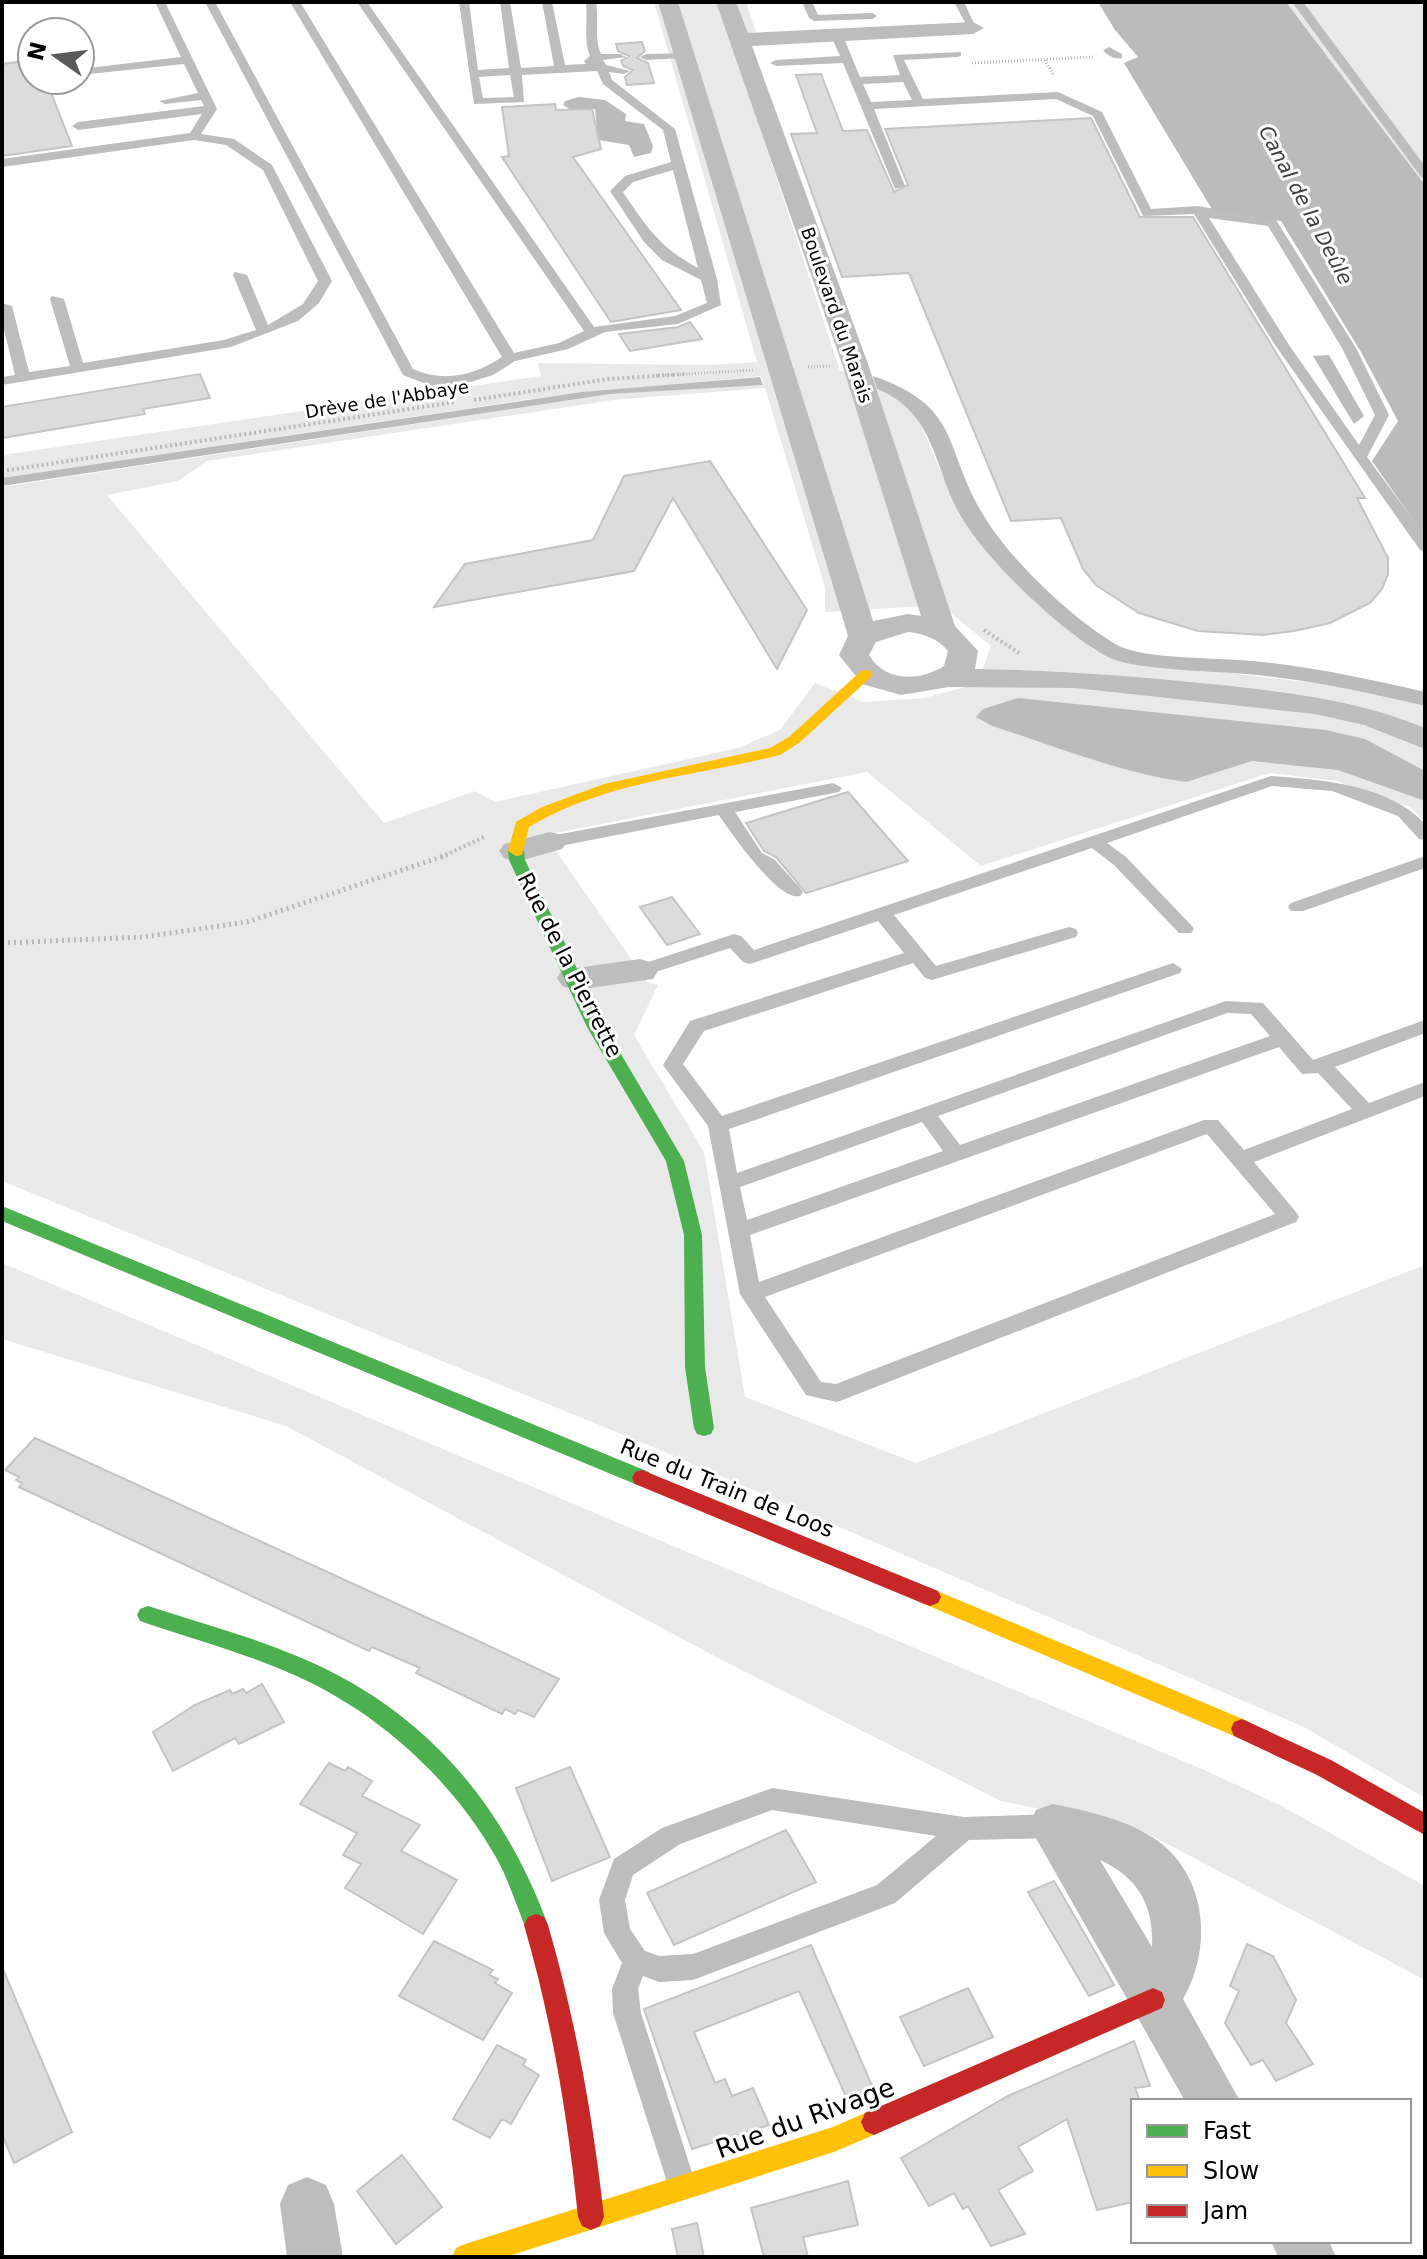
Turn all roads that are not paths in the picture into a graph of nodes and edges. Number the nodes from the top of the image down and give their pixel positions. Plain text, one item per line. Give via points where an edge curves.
1 (160, 2) edge
2 (210, 2) edge
3 (295, 2) edge
4 (362, 2) edge
5 (464, 2) edge
6 (505, 2) edge
7 (547, 2) edge
8 (591, 2) edge
9 (668, 2) edge
10 (726, 2) edge
11 (807, 2) edge
12 (959, 2) edge
13 (1297, 2) edge
14 (872, 16) dead end
15 (973, 28) joint
16 (837, 36) junction
17 (741, 40) junction
18 (620, 57) dead end
19 (646, 57) dead end
20 (847, 59) junction
21 (961, 59) road end
22 (187, 60) junction
23 (685, 62) junction
24 (776, 63) dead end
25 (597, 64) junction
26 (560, 69) junction
27 (96, 70) edge
28 (650, 70) dead end
29 (515, 71) junction
30 (624, 71) dead end
31 (473, 74) junction
32 (907, 78) junction
33 (856, 81) junction
34 (204, 96) junction
35 (920, 104) junction
36 (866, 106) junction
37 (211, 109) junction
38 (194, 136) junction
39 (2, 163) edge
40 (679, 164) junction
41 (1425, 174) edge
42 (899, 186) dead end
43 (1201, 213) junction
44 (240, 275) dead end
45 (710, 279) junction
46 (57, 299) dead end
47 (5, 306) dead end
48 (264, 332) junction
49 (591, 332) junction
50 (510, 358) junction
51 (78, 369) junction
52 (23, 378) junction
53 (2, 381) edge
54 (1360, 457) junction
55 (1425, 547) edge
56 (863, 636) junction
57 (959, 647) junction
58 (866, 674) junction
59 (1425, 739) edge
60 (833, 788) dead end
61 (723, 808) junction
62 (1425, 835) edge
63 (506, 840) junction
64 (1094, 841) junction
65 (550, 842) joint
66 (1425, 862) edge
67 (794, 892) dead end
68 (1297, 907) dead end
69 (882, 913) junction
70 (1185, 929) dead end
71 (1069, 933) dead end
72 (917, 955) junction
73 (1173, 969) dead end
74 (640, 971) joint
75 (575, 978) junction
76 (1425, 1026) edge
77 (1282, 1039) junction
78 (1322, 1065) junction
79 (1425, 1089) edge
80 (1366, 1112) junction
81 (926, 1114) junction
82 (718, 1125) junction
83 (956, 1155) junction
84 (1240, 1159) junction
85 (730, 1183) junction
86 (2, 1213) edge
87 (739, 1231) junction
88 (751, 1294) junction
89 (704, 1428) dead end
90 (148, 1615) dead end
91 (1425, 1825) edge
92 (1053, 1826) junction
93 (964, 1829) junction
94 (636, 1961) junction
95 (1153, 2000) junction
96 (1213, 2099) edge
97 (683, 2189) junction
98 (307, 2204) dead end
99 (591, 2217) junction
100 (315, 2257) edge
101 (465, 2257) edge

1 - 22 lane
2 - 50 lane via 408,372 429,381 464,380
3 - 50 lane
4 - 49 lane
5 - 31 lane
6 - 29 lane
7 - 26 lane
8 - 25 lane via 590,42
9 - 23 street
10 - 17 street, Boulevard du Marais
11 - 14 lane via 814,18
12 - 15 lane
13 - 41 lane
15 - 16 street
16 - 17 street
16 - 20 lane
17 - 57 street, Boulevard du Marais
18 - 25 lane
19 - 23 lane
20 - 24 lane
20 - 33 lane
21 - 32 lane via 897,57
22 - 27 lane
22 - 34 lane
23 - 28 lane
23 - 56 street
25 - 26 lane
25 - 30 lane
25 - 40 lane via 619,94 669,129
26 - 29 lane
29 - 31 lane
29 - 31 lane via 520,100 478,102
32 - 33 lane
32 - 35 lane
33 - 36 lane
34 - 37 lane
34 - 37 lane via 77,120
35 - 36 lane
35 - 43 lane via 1058,95 1098,114 1147,213
36 - 42 lane
37 - 38 lane
38 - 39 lane
38 - 48 lane via 230,142 268,168 325,281 317,300 299,318
40 - 45 lane
40 - 45 lane via 629,179 616,191 667,257
43 - 54 lane via 1282,345
43 - 54 lane via 1272,223 1349,348 1382,415
44 - 48 lane
45 - 49 lane via 714,305 700,313
46 - 51 lane
47 - 52 lane
48 - 51 lane via 226,344
49 - 50 lane via 563,346
51 - 52 lane
52 - 53 lane
54 - 55 lane
56 - 57 street via 890,625 916,624
56 - 58 street via 854,655
57 - 58 street via 935,684 907,686
57 - 59 street via 1075,679 1315,705 1374,718
58 - 63 street, Rue de la Pierrette via 775,752 563,802 530,818 516,837
60 - 61 lane
61 - 65 lane
61 - 67 lane via 756,857
62 - 64 lane via 1404,812 1335,786 1271,781
63 - 65 street
63 - 75 street, Rue de la Pierrette
64 - 69 lane
64 - 70 lane
66 - 68 lane
69 - 72 lane
69 - 74 lane via 750,958 734,940
71 - 72 lane via 932,974
72 - 82 lane via 697,1026 673,1065
73 - 82 lane
74 - 75 street
75 - 89 street, Rue de la Pierrette via 596,1027 675,1161 693,1235 695,1367
76 - 78 lane
77 - 78 lane via 1309,1069
77 - 81 lane via 1256,1008 1226,1007
77 - 83 lane
78 - 80 lane
79 - 80 lane
80 - 84 lane
81 - 83 lane
81 - 85 lane
82 - 85 lane
83 - 87 lane
84 - 88 lane via 1211,1125
84 - 88 lane via 1289,1217 837,1393 814,1389
85 - 87 lane
86 - 91 street, Rue du Train de Loos via 1209,1713 1323,1767
87 - 88 lane
90 - 99 street via 303,1670 361,1699 430,1753 482,1812 505,1846 565,2016 580,2096
92 - 93 lane
92 - 95 street
92 - 95 street via 1133,1851 1164,1884 1178,1922 1178,1940 1175,1961
93 - 94 lane via 886,1894 693,1967 659,1969
93 - 94 lane via 772,1799 671,1836 623,1867 612,1900 617,1933
94 - 97 lane via 625,1989 627,2013
95 - 96 street
95 - 97 street, Rue du Rivage via 845,2134
97 - 99 street, Rue du Rivage
98 - 100 street
99 - 101 street, Rue du Rivage

